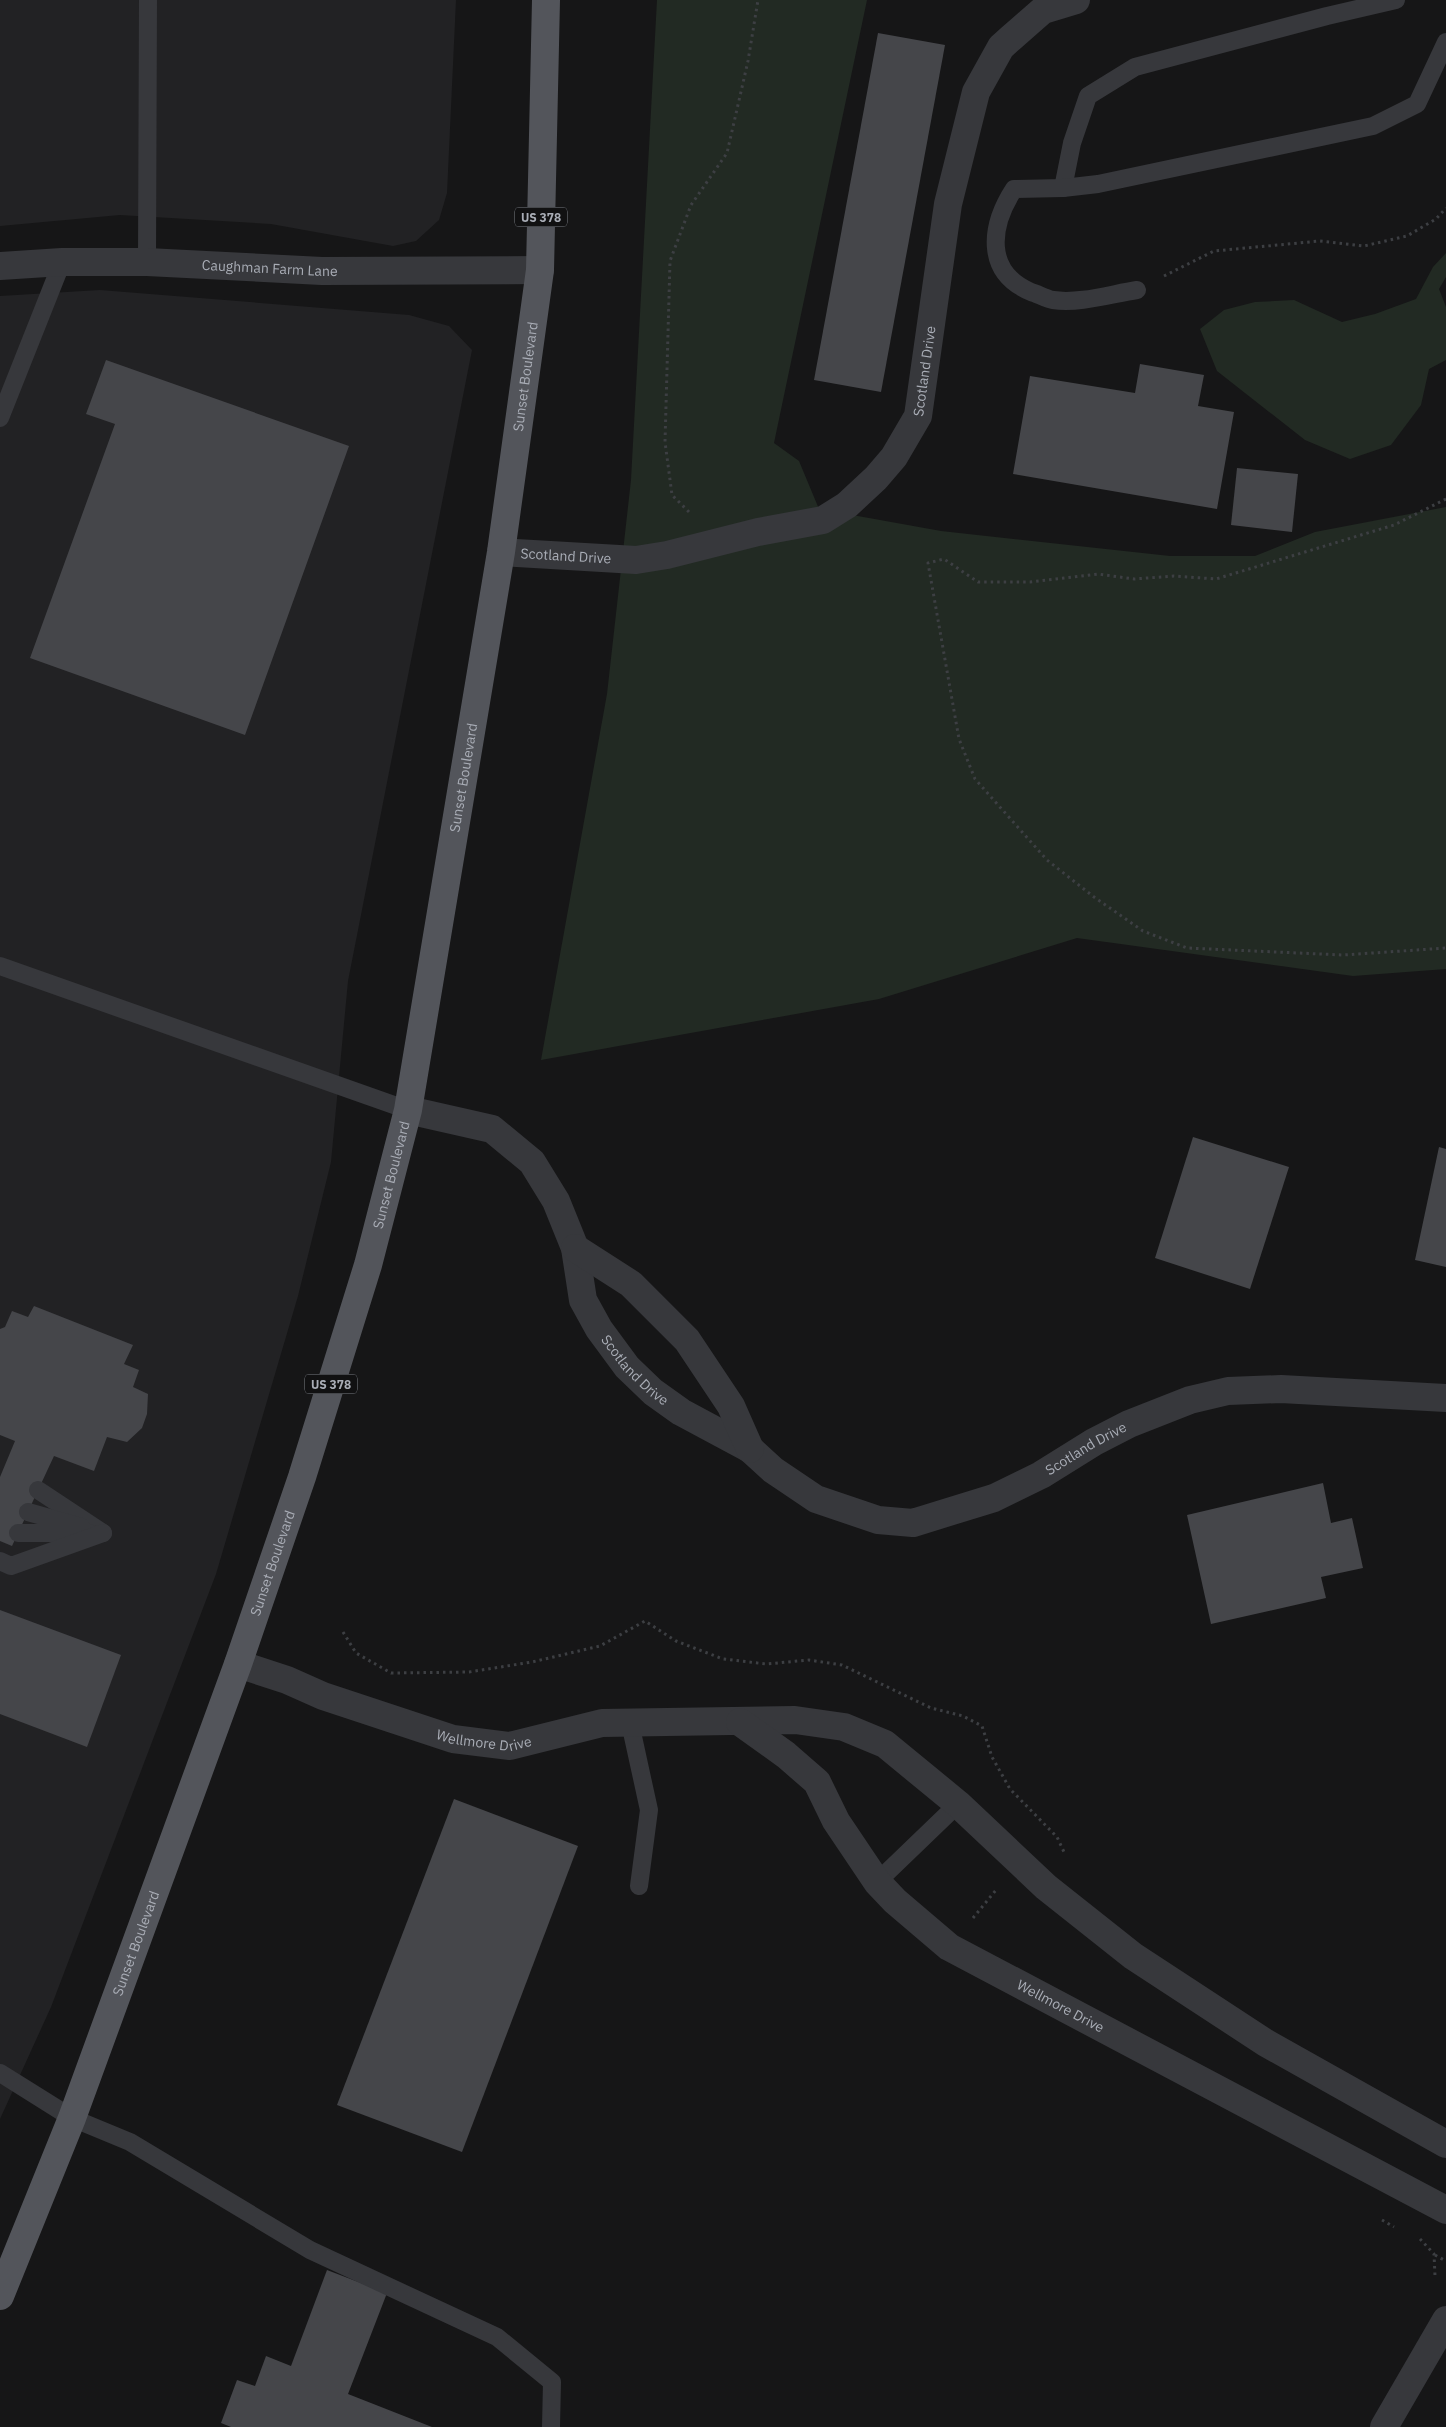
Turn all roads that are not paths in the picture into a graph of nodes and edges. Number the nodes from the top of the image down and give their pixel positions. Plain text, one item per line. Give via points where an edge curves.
1 (148, 0) edge
2 (546, 0) edge
3 (1076, 0) edge
4 (1396, 0) edge
5 (1446, 42) edge
6 (1063, 188) junction
7 (62, 262) junction
8 (147, 262) junction
9 (0, 266) edge
10 (540, 270) junction
11 (1137, 290) road end
12 (0, 418) edge
13 (501, 552) junction
14 (0, 966) edge
15 (408, 1110) junction
16 (575, 1248) junction
17 (1446, 1398) edge
18 (750, 1449) junction
19 (38, 1490) dead end
20 (28, 1512) dead end
21 (18, 1533) dead end
22 (103, 1533) junction
23 (0, 1561) edge
24 (238, 1664) junction
25 (740, 1722) junction
26 (630, 1723) junction
27 (958, 1804) junction
28 (876, 1882) junction
29 (639, 1886) dead end
30 (0, 2073) edge
31 (72, 2118) junction
32 (1446, 2144) edge
33 (1446, 2210) edge
34 (0, 2296) edge
35 (1446, 2320) edge
36 (551, 2427) edge
37 (1384, 2427) edge

1 - 8 lane
2 - 10 main road, Sunset Boulevard / US 378
3 - 13 street, Scotland Drive via 1043,10 1001,47 976,92 948,204 918,416 894,457 876,478 847,505 823,520 758,532 667,555 636,560
4 - 6 lane via 1135,68 1088,96 1072,143
5 - 6 lane via 1417,104 1374,126 1098,184
6 - 11 lane via 1014,189 1002,207 994,239 999,265 1016,285 1052,300
7 - 8 street, Caughman Farm Lane
7 - 9 street, Caughman Farm Lane
7 - 12 lane
8 - 10 street, Caughman Farm Lane via 322,270
10 - 13 main road, Sunset Boulevard / US 378
13 - 15 main road, Sunset Boulevard / US 378
14 - 15 lane
15 - 16 street, Scotland Drive via 492,1129 532,1162 556,1201
15 - 24 main road, Sunset Boulevard / US 378 via 368,1265 302,1477
16 - 18 street, Scotland Drive via 632,1284 687,1340 731,1406
16 - 18 street, Scotland Drive via 583,1300 627,1367 653,1392 681,1412
17 - 18 street, Scotland Drive via 1281,1389 1228,1391 1199,1398 1129,1424 994,1498 913,1523 878,1520 816,1499 772,1470
19 - 22 lane
20 - 22 lane
21 - 22 lane
22 - 23 lane via 11,1566
24 - 26 street, Wellmore Drive via 347,1705 453,1739 510,1746 602,1723
24 - 31 main road, Sunset Boulevard / US 378
25 - 26 street, Wellmore Drive
25 - 27 street, Wellmore Drive via 796,1720 844,1727 885,1744
25 - 28 street, Wellmore Drive via 817,1782 836,1821
26 - 29 lane via 649,1810
27 - 28 lane
27 - 32 street, Wellmore Drive via 1046,1888 1133,1956 1266,2043
28 - 33 street, Wellmore Drive via 949,1947
30 - 31 lane
31 - 34 main road, Sunset Boulevard / US 378
31 - 36 lane via 130,2142 310,2250 497,2337 552,2382
35 - 37 street

